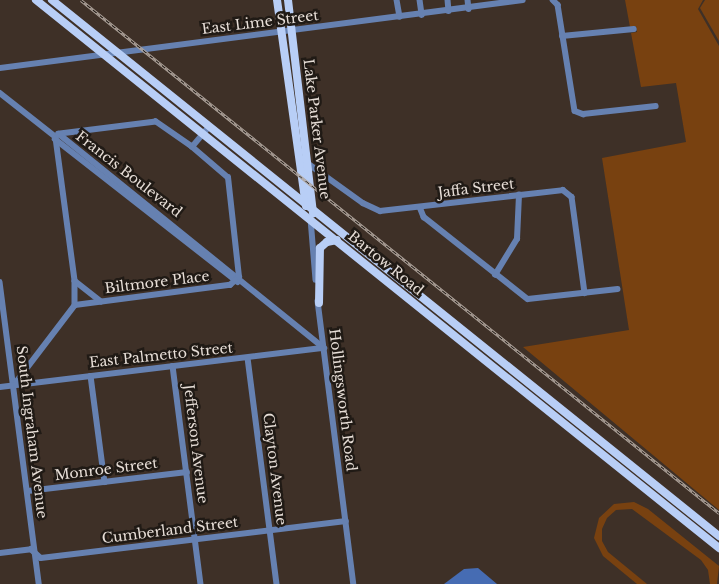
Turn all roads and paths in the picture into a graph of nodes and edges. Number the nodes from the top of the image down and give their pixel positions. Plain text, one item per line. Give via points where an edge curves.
1 (36, 0) edge
2 (52, 0) edge
3 (277, 0) edge
4 (288, 0) edge
5 (397, 0) edge
6 (420, 0) edge
7 (448, 0) edge
8 (468, 0) edge
9 (523, 0) edge
10 (553, 0) edge
11 (513, 2) edge
12 (484, 3) edge
13 (469, 9) junction
14 (449, 11) junction
15 (422, 14) junction
16 (400, 17) junction
17 (634, 29) dead end
18 (292, 31) junction
19 (282, 32) junction
20 (562, 36) junction
21 (117, 53) junction
22 (102, 55) junction
23 (0, 68) edge
24 (0, 93) edge
25 (656, 106) dead end
26 (209, 127) junction
27 (202, 135) junction
28 (57, 137) junction
29 (192, 148) junction
30 (300, 158) junction
31 (309, 164) junction
32 (519, 195) junction
33 (306, 205) junction
34 (420, 207) junction
35 (315, 210) junction
36 (311, 220) junction
37 (338, 240) junction
38 (495, 275) junction
39 (238, 280) junction
40 (75, 281) junction
41 (0, 282) edge
42 (616, 289) dead end
43 (585, 293) junction
44 (101, 301) junction
45 (318, 304) junction
46 (75, 306) junction
47 (2, 312) edge
48 (324, 348) junction
49 (248, 358) junction
50 (173, 366) junction
51 (91, 376) junction
52 (14, 385) junction
53 (0, 387) edge
54 (590, 432) junction
55 (585, 439) junction
56 (187, 472) junction
57 (105, 482) junction
58 (28, 491) junction
59 (346, 521) junction
60 (270, 531) junction
61 (719, 536) edge
62 (195, 540) junction
63 (719, 548) edge
64 (0, 553) edge
65 (36, 554) junction
66 (39, 584) edge
67 (201, 584) edge
68 (277, 584) edge
69 (354, 584) edge

1 - 22 main road, Bartow Road
2 - 21 main road, Bartow Road
3 - 19 main road, Lake Parker Avenue
4 - 18 main road, Lake Parker Avenue
5 - 16 street
6 - 15 street
7 - 14 street
8 - 13 street
9 - 11 street, East Lime Street
10 - 20 street via 558,5
11 - 12 street, East Lime Street
12 - 13 street, East Lime Street
13 - 14 street, East Lime Street
14 - 15 street, East Lime Street
15 - 16 street, East Lime Street
16 - 18 street, East Lime Street
17 - 20 street
18 - 19 street, East Lime Street
18 - 31 main road, Lake Parker Avenue
19 - 21 street, East Lime Street
19 - 30 main road, Lake Parker Avenue
20 - 25 street via 575,111 583,114
21 - 22 street, East Lime Street
21 - 26 main road, Bartow Road
22 - 23 street, East Lime Street
22 - 27 main road, Bartow Road
24 - 28 street, Francis Boulevard
26 - 27 street
26 - 33 main road, Bartow Road
27 - 29 street
27 - 36 main road, Bartow Road
28 - 29 street via 159,123
28 - 39 street, Francis Boulevard
28 - 40 street
29 - 39 street via 228,178
30 - 31 street, Jaffa Street
30 - 33 main road, Lake Parker Avenue
31 - 34 street, Jaffa Street via 370,208 380,211
31 - 35 main road, Lake Parker Avenue
32 - 34 street, Jaffa Street
32 - 38 street via 517,239
32 - 43 street, Jaffa Street via 558,189 572,197
33 - 35 main road, Bartow Road
33 - 36 main road, Lake Parker Avenue
34 - 38 street via 424,217
35 - 36 main road, Lake Parker Avenue
35 - 54 main road, Bartow Road
36 - 37 main road, Bartow Road
36 - 45 street, Hollingsworth Road
37 - 45 main road via 326,242 320,248
37 - 55 main road, Bartow Road
38 - 43 street via 520,295 532,300
39 - 44 street, Biltmore Place via 230,286
39 - 48 street, Francis Boulevard
40 - 44 street
40 - 46 street
41 - 47 street, South Ingraham Avenue
42 - 43 street
44 - 46 street, Biltmore Place
45 - 48 street, Hollingsworth Road
46 - 52 street
47 - 52 street, South Ingraham Avenue
48 - 49 street, East Palmetto Street
48 - 59 street, Hollingsworth Road
49 - 50 street, East Palmetto Street
49 - 60 street, Clayton Avenue
50 - 51 street, East Palmetto Street
50 - 56 street, Jefferson Avenue
51 - 52 street, East Palmetto Street
51 - 57 street
52 - 53 street, East Palmetto Street
52 - 58 street, South Ingraham Avenue
54 - 55 street
54 - 61 main road, Bartow Road
55 - 63 main road, Bartow Road
56 - 57 street, Monroe Street
56 - 62 street, Jefferson Avenue
57 - 58 street, Monroe Street
58 - 65 street, South Ingraham Avenue
59 - 60 street, Cumberland Street
59 - 69 street, Hollingsworth Road
60 - 62 street, Cumberland Street
60 - 68 street, Clayton Avenue
62 - 65 street, Cumberland Street via 41,558
62 - 67 street, Jefferson Avenue
64 - 65 street, Cumberland Street via 30,550
65 - 66 street, South Ingraham Avenue

